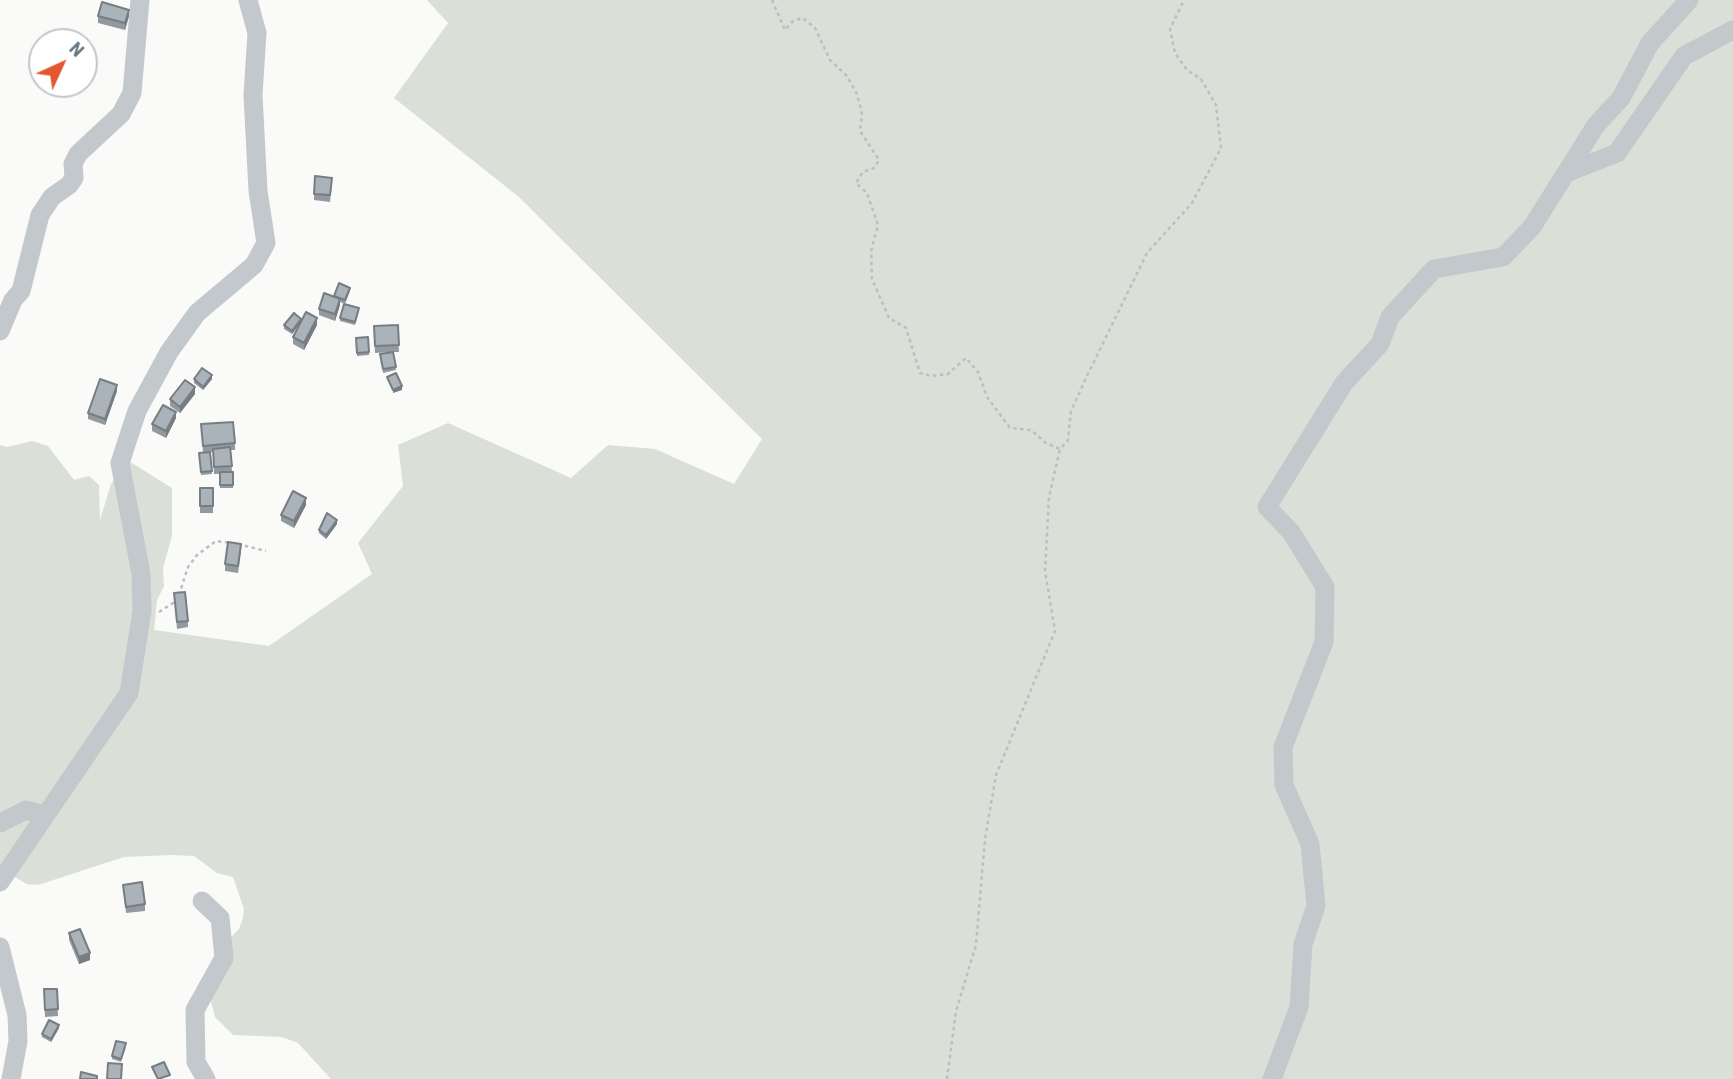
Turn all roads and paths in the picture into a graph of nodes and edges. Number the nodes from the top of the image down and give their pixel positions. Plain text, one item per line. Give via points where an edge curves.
1 (140, 0) edge
2 (248, 0) edge
3 (772, 0) edge
4 (1184, 0) edge
5 (1689, 0) edge
6 (1733, 30) edge
7 (1566, 173) junction
8 (0, 331) edge
9 (1060, 449) junction
10 (267, 551) dead end
11 (142, 611) junction
12 (44, 815) junction
13 (0, 823) edge
14 (0, 882) edge
15 (202, 901) dead end
16 (0, 947) edge
17 (11, 1079) edge
18 (206, 1079) edge
19 (947, 1079) edge
20 (1272, 1079) edge

1 - 8 street via 132,93 121,114 78,154 74,178 40,215 21,290
2 - 11 street via 257,33 253,95 266,243 254,265 197,313 169,352 126,438 120,463 141,574
3 - 9 path via 785,30 803,18 815,28 830,60 857,94 860,131 879,160 856,183 867,193 878,225 871,251 872,279 889,318 906,328 920,373 948,374 966,358 1010,428 1031,430
4 - 9 path via 1170,29 1175,53 1187,70 1201,79 1216,105 1221,148 1192,203 1147,253 1071,411 1068,440
5 - 7 street via 1650,43 1621,98 1596,125
6 - 7 street via 1684,56 1617,153
7 - 20 street via 1532,227 1503,257 1434,269 1390,317 1380,344 1344,383 1266,507 1291,532 1325,587 1324,642 1283,747 1284,785 1310,844 1316,906 1303,944 1299,1007
9 - 19 path via 1049,497 1045,571 1055,631 996,775 976,945 956,1011
10 - 11 path via 216,541 188,567 173,606 163,613
11 - 12 street via 129,693
12 - 13 street via 26,810
12 - 14 street
15 - 18 street via 220,918 224,958 195,1010 196,1062
16 - 17 street via 18,1015

